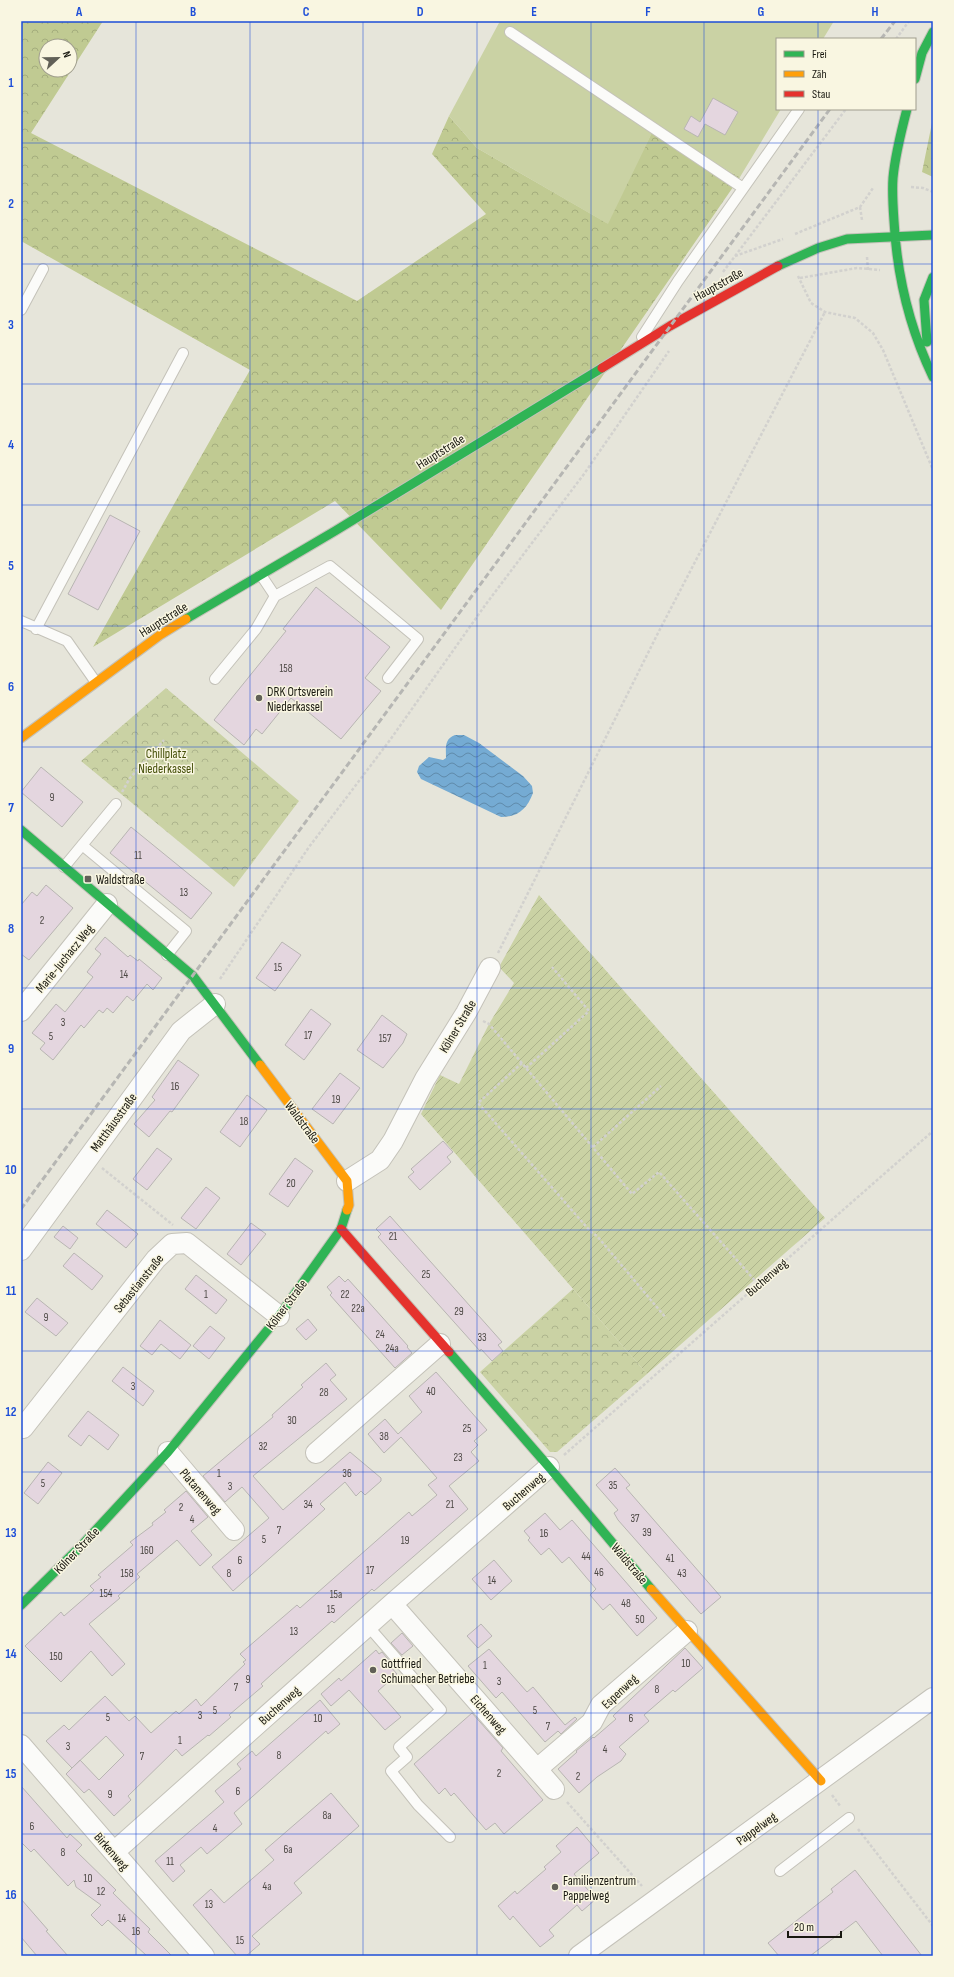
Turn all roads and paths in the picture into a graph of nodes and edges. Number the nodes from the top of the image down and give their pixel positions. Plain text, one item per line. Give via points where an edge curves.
1 (909, 21) edge
2 (510, 32) dead end
3 (933, 32) edge
4 (897, 38) edge
5 (916, 75) edge
6 (797, 110) edge
7 (845, 110) edge
8 (907, 110) edge
9 (892, 187) junction
10 (743, 188) junction
11 (933, 192) edge
12 (933, 235) edge
13 (895, 237) junction
14 (735, 256) junction
15 (795, 257) junction
16 (43, 269) dead end
17 (899, 270) junction
18 (718, 277) dead end
19 (933, 277) edge
20 (798, 278) junction
21 (21, 310) edge
22 (825, 312) junction
23 (636, 346) junction
24 (672, 346) dead end
25 (183, 353) dead end
26 (932, 375) edge
27 (933, 470) edge
28 (261, 575) junction
29 (275, 596) junction
30 (21, 621) edge
31 (36, 629) junction
32 (388, 678) dead end
33 (215, 679) dead end
34 (95, 681) junction
35 (21, 738) edge
36 (164, 740) dead end
37 (116, 804) joint
38 (21, 830) edge
39 (82, 845) junction
40 (64, 867) junction
41 (107, 904) junction
42 (167, 955) junction
43 (552, 967) dead end
44 (490, 968) joint
45 (212, 1000) junction
46 (21, 1012) edge
47 (466, 1013) junction
48 (522, 1063) junction
49 (526, 1068) junction
50 (661, 1086) dead end
51 (933, 1131) edge
52 (593, 1147) junction
53 (88, 1157) junction
54 (347, 1181) junction
55 (341, 1230) junction
56 (186, 1243) junction
57 (21, 1250) edge
58 (758, 1284) junction
59 (279, 1316) junction
60 (666, 1318) dead end
61 (440, 1344) junction
62 (23, 1428) dead end
63 (168, 1452) junction
64 (316, 1453) dead end
65 (549, 1468) junction
66 (234, 1530) dead end
67 (392, 1604) junction
68 (21, 1605) edge
69 (368, 1626) junction
70 (687, 1631) junction
71 (933, 1698) edge
72 (21, 1745) edge
73 (538, 1770) junction
74 (821, 1781) junction
75 (554, 1789) joint
76 (849, 1818) junction
77 (450, 1837) dead end
78 (114, 1852) junction
79 (780, 1871) dead end
80 (655, 1900) junction
81 (933, 1926) edge
82 (204, 1956) edge
83 (579, 1956) edge

1 - 4 path
2 - 10 lane
3 - 5 street via 922,54
6 - 10 lane
7 - 14 path
8 - 9 street
9 - 11 path via 923,188
9 - 13 street
9 - 14 path via 874,186 860,206 790,237
10 - 23 lane
12 - 13 street, Hauptstraße
13 - 15 street, Hauptstraße via 847,239
13 - 17 street
14 - 18 path
15 - 20 path
15 - 23 street, Hauptstraße
16 - 21 lane
17 - 20 path via 858,268
17 - 26 street via 907,313
19 - 26 street via 926,288 923,312
20 - 22 path via 811,303
22 - 27 path via 855,318 873,333 883,350
22 - 44 path via 654,642
23 - 28 street, Hauptstraße
24 - 45 path via 584,474 309,847
25 - 31 lane
28 - 29 lane
28 - 34 street, Hauptstraße via 160,634
29 - 32 lane via 330,566 418,639
29 - 33 lane via 256,629
30 - 31 lane
31 - 34 lane via 67,641
34 - 35 street, Hauptstraße
36 - 37 path via 130,778
37 - 39 lane
38 - 40 street, Waldstraße
39 - 40 lane
39 - 42 lane via 186,932
40 - 41 street, Waldstraße
41 - 42 street, Waldstraße
41 - 46 street, Marie-Juchacz Weg
42 - 45 street, Waldstraße via 193,976
43 - 49 path via 590,1011
44 - 47 street, Kölner Straße
45 - 53 street, Matthäusstraße via 181,1031
45 - 54 street, Waldstraße
47 - 48 path via 489,1024
47 - 54 street, Kölner Straße via 425,1079 393,1142 380,1160
48 - 49 path
48 - 60 path via 478,1103 597,1236
49 - 52 path
50 - 52 path
51 - 58 path, Buchenweg
52 - 58 path via 632,1194 659,1172
53 - 56 path via 176,1227
53 - 57 street, Matthäusstraße
54 - 55 street, Kölner Straße via 349,1205
55 - 59 street, Kölner Straße
55 - 61 street, Waldstraße
56 - 59 street
56 - 62 street, Sebastianstraße via 172,1244 156,1259
58 - 65 path, Buchenweg
59 - 63 street, Kölner Straße
61 - 64 street
61 - 65 street, Waldstraße
63 - 66 street, Platanenweg
63 - 68 street, Kölner Straße via 82,1545
65 - 67 street, Buchenweg
65 - 70 street, Waldstraße
67 - 69 street, Buchenweg
67 - 73 street, Eichenweg
69 - 77 lane via 441,1710 399,1747 407,1757 392,1771 418,1805
69 - 78 street, Buchenweg
70 - 73 street, Espenweg via 601,1705 592,1722
70 - 74 street, Waldstraße
71 - 74 street, Pappelweg
72 - 78 street, Birkenweg
73 - 75 street, Eichenweg
74 - 76 path
74 - 80 street, Pappelweg
75 - 80 path
76 - 79 lane
76 - 81 path
78 - 82 street, Birkenweg
80 - 83 street, Pappelweg

